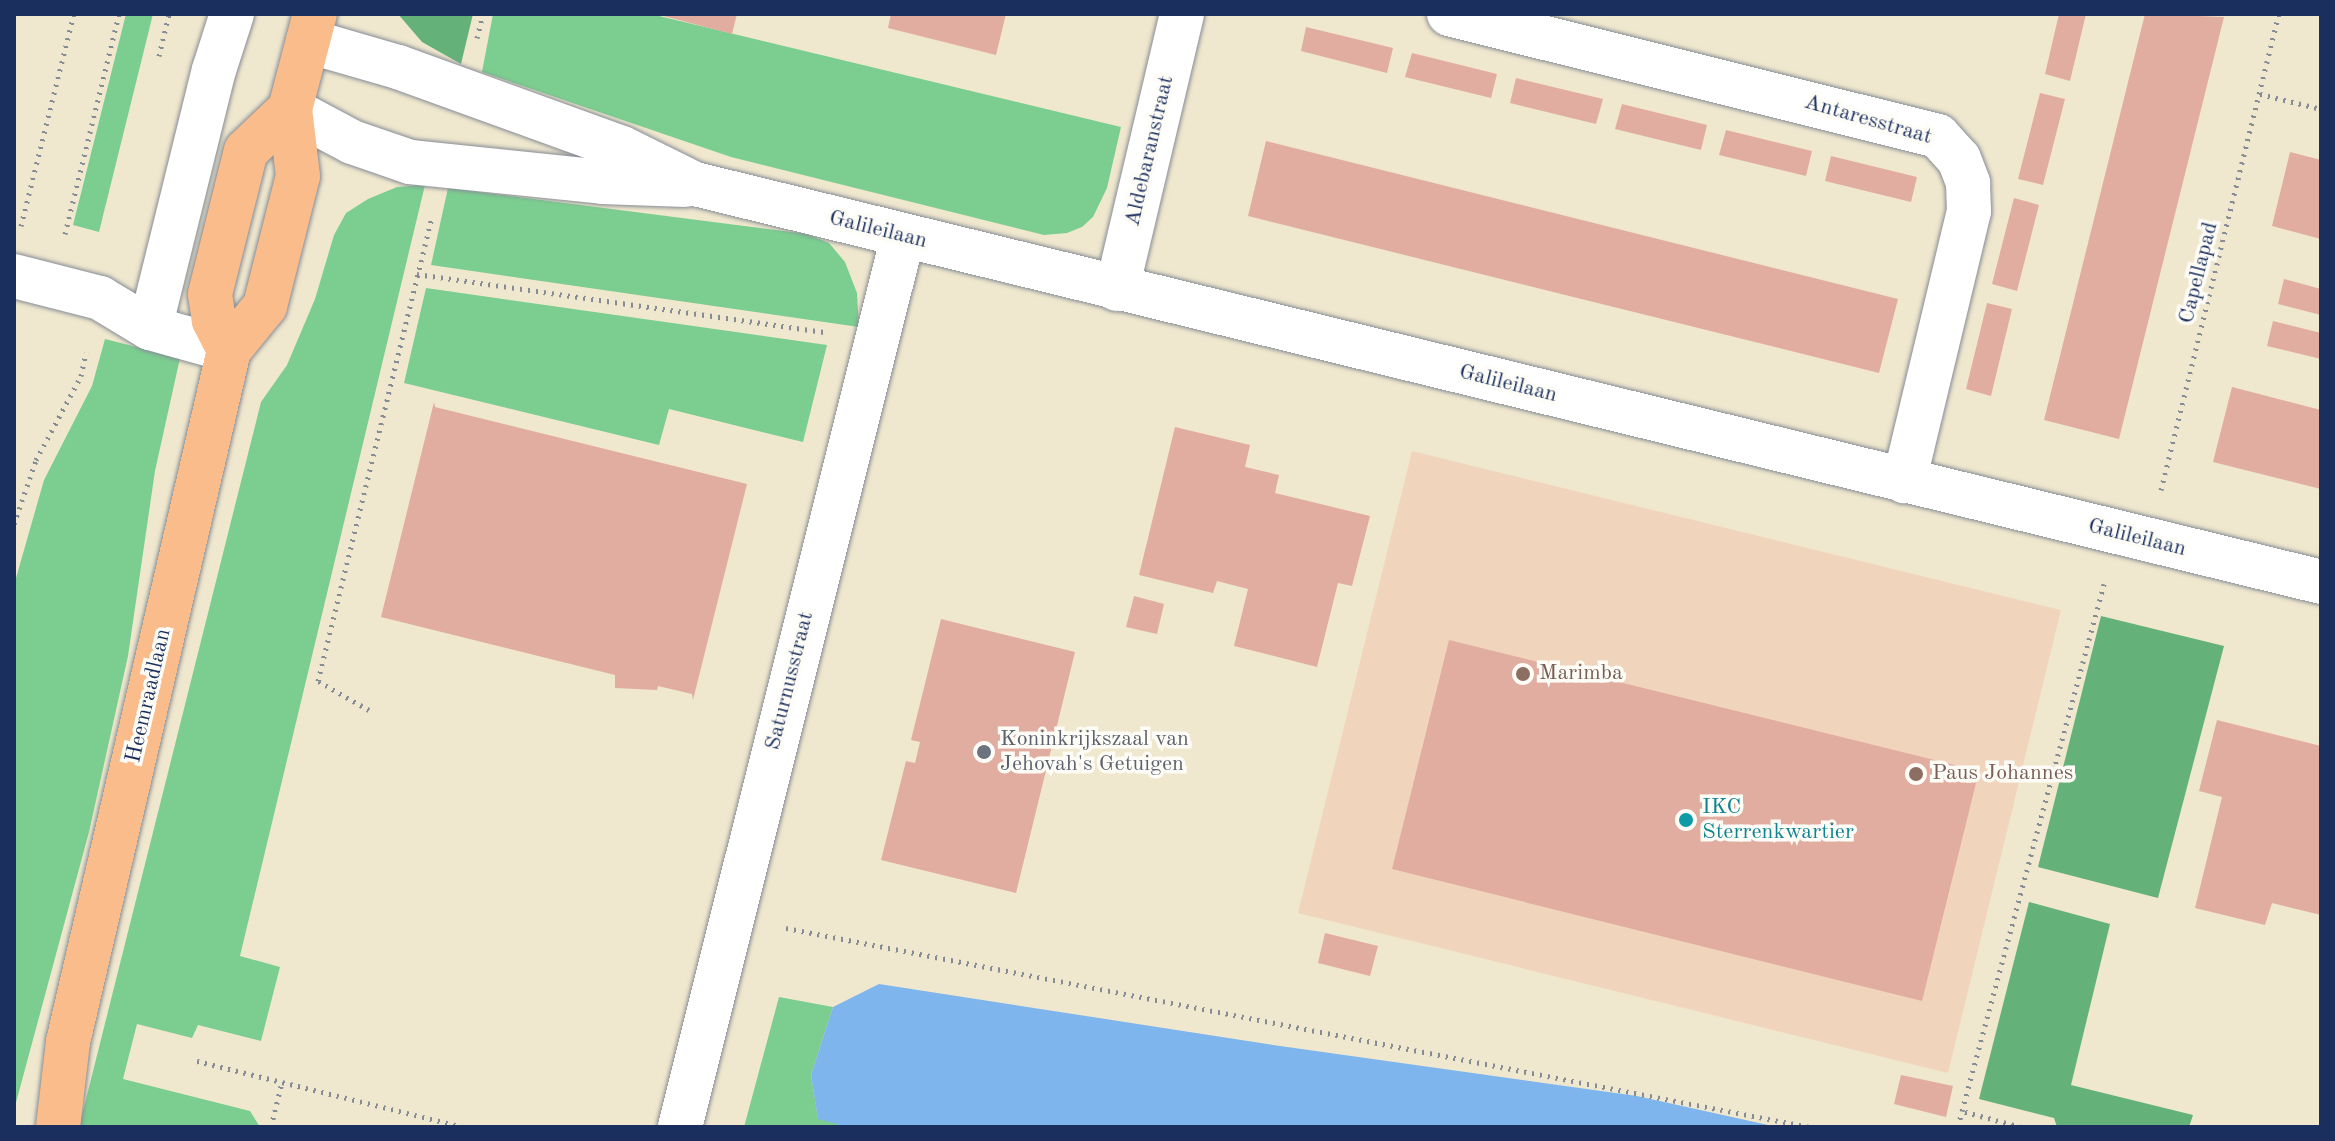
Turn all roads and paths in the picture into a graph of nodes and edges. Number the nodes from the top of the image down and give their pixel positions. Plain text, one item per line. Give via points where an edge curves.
1 (74, 14) edge
2 (119, 14) edge
3 (232, 14) edge
4 (483, 14) edge
5 (1182, 14) edge
6 (1449, 14) edge
7 (2279, 14) edge
8 (311, 28) edge
9 (463, 91) junction
10 (2260, 94) junction
11 (290, 109) junction
12 (2321, 109) edge
13 (445, 167) junction
14 (695, 184) junction
15 (903, 236) junction
16 (28, 267) edge
17 (417, 274) junction
18 (1117, 289) junction
19 (150, 328) junction
20 (876, 340) junction
21 (229, 350) junction
22 (1904, 481) junction
23 (2133, 537) junction
24 (2321, 582) edge
25 (369, 710) dead end
26 (731, 917) junction
27 (68, 1042) junction
28 (197, 1061) dead end
29 (282, 1082) junction
30 (1962, 1111) junction
31 (35, 1127) edge
32 (58, 1127) edge
33 (271, 1127) edge
34 (464, 1127) edge
35 (680, 1127) edge
36 (1810, 1127) edge
37 (1958, 1127) edge
38 (2021, 1127) edge

1 - 16 path
2 - 16 path
3 - 19 street
4 - 9 path
5 - 18 street, Aldebaranstraat
6 - 22 street, Antaresstraat via 1938,136 1959,159 1968,183 1969,211
7 - 10 path, Capellapad
8 - 9 street, Galileilaan
8 - 11 main road, Heemraadlaan
9 - 14 street, Galileilaan via 622,148
10 - 12 path
10 - 23 path, Capellapad
11 - 13 street, Galileilaan via 352,142 410,162
11 - 21 main road, Heemraadlaan via 298,176 291,205 265,306
13 - 14 street, Galileilaan via 603,182
13 - 17 path
14 - 15 street, Galileilaan
15 - 18 street, Galileilaan
15 - 20 street, Saturnusstraat
16 - 19 street via 100,298
17 - 20 path
17 - 25 path via 318,681
18 - 22 street, Galileilaan
19 - 21 street
20 - 26 street, Saturnusstraat
21 - 27 main road, Heemraadlaan
22 - 23 street, Galileilaan
23 - 24 street, Galileilaan
23 - 30 path, Capellapad
26 - 35 street, Saturnusstraat
26 - 36 path
27 - 31 main road, Heemraadlaan
27 - 32 main road, Heemraadlaan
28 - 29 path
29 - 33 path
29 - 34 path
30 - 37 path, Capellapad
30 - 38 path

